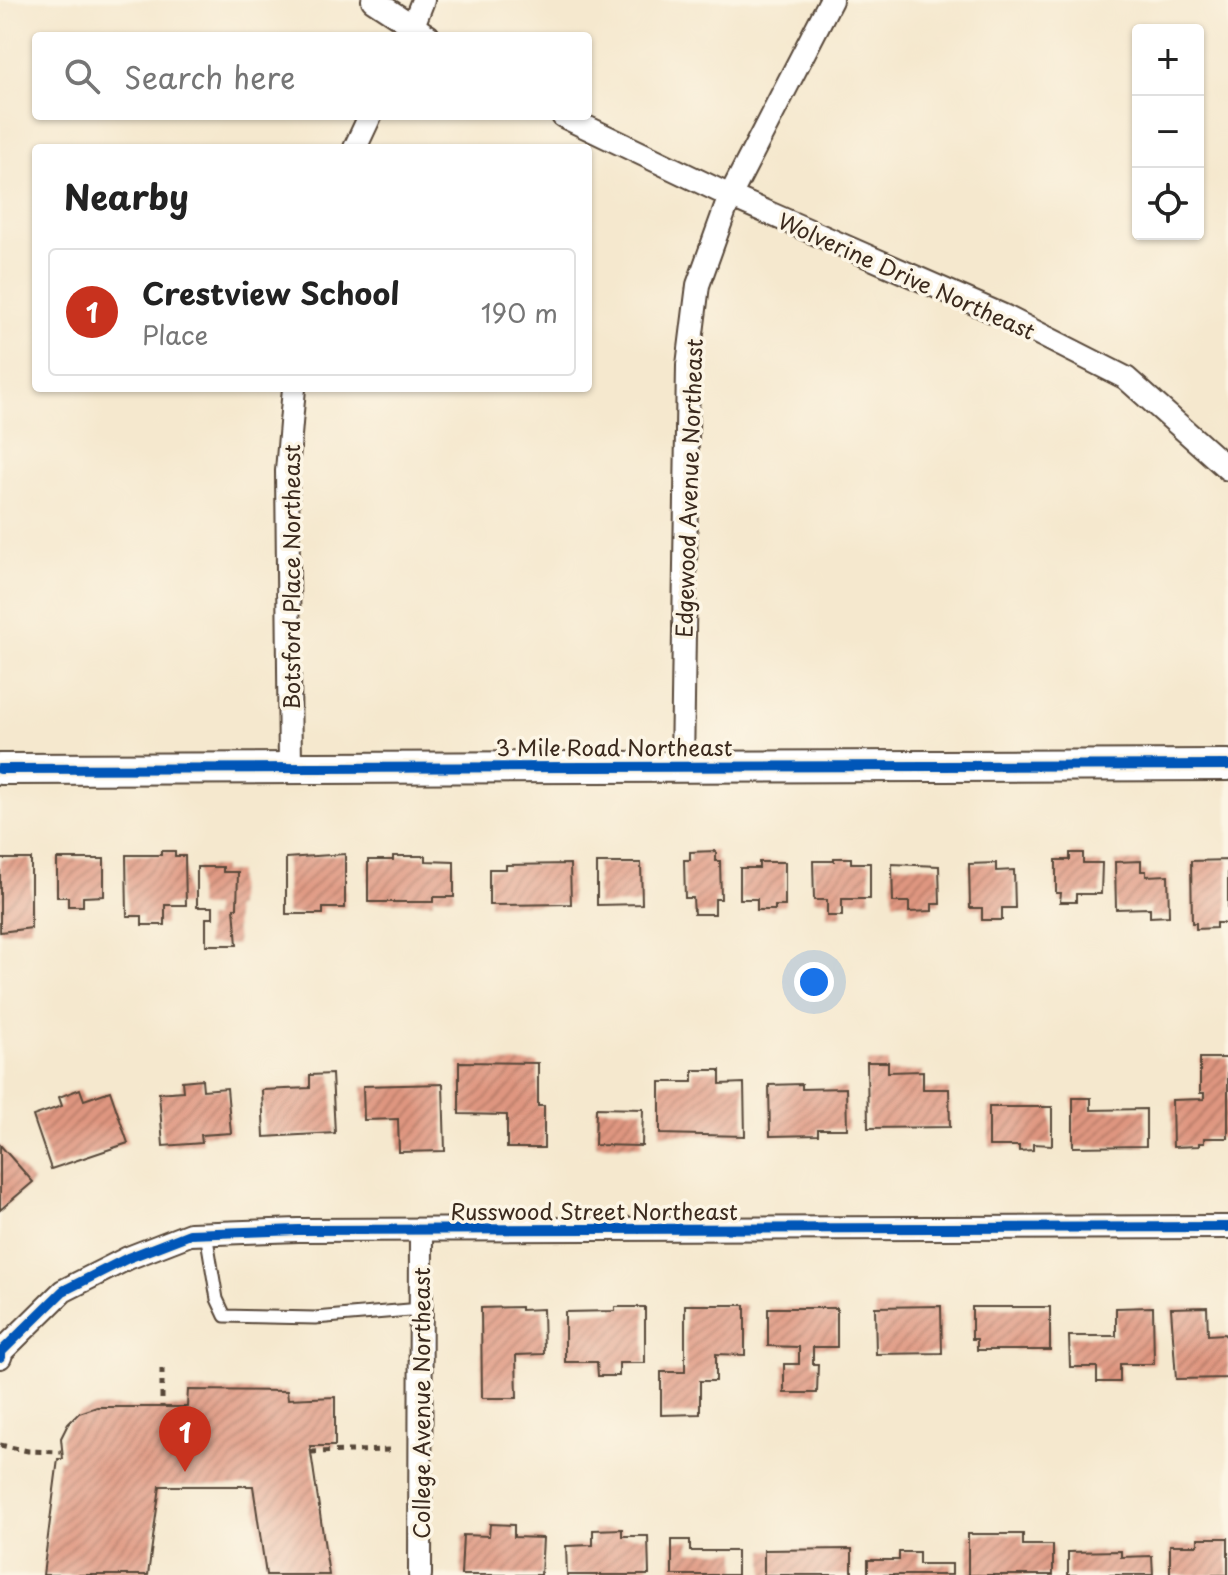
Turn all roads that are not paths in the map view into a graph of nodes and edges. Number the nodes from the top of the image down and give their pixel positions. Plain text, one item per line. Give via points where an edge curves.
1 (373, 0) edge
2 (423, 0) edge
3 (831, 0) edge
4 (416, 32) edge
5 (417, 32) edge
6 (368, 120) edge
7 (571, 120) edge
8 (357, 144) edge
9 (730, 196) junction
10 (294, 392) edge
11 (1228, 469) edge
12 (1228, 765) edge
13 (682, 766) junction
14 (290, 767) junction
15 (0, 769) edge
16 (1228, 1227) edge
17 (421, 1230) junction
18 (206, 1233) junction
19 (421, 1309) junction
20 (0, 1357) edge
21 (420, 1575) edge

1 - 4 street
2 - 5 street
3 - 9 street, Edgewood Avenue Northeast
6 - 8 street
7 - 9 street, Wolverine Drive Northeast
9 - 11 street, Wolverine Drive Northeast via 1006,317 1126,378
9 - 13 street, Edgewood Avenue Northeast via 698,285 688,365
10 - 14 street, Botsford Place Northeast via 287,471
12 - 13 main road, 3 Mile Road Northeast
13 - 14 main road, 3 Mile Road Northeast
14 - 15 main road, 3 Mile Road Northeast
16 - 17 street, Russwood Street Northeast
17 - 18 street, Russwood Street Northeast
17 - 19 street, College Avenue Northeast
18 - 19 lane via 217,1299 225,1316 315,1318
18 - 20 street, Russwood Street Northeast via 128,1258 63,1291
19 - 21 street, College Avenue Northeast

